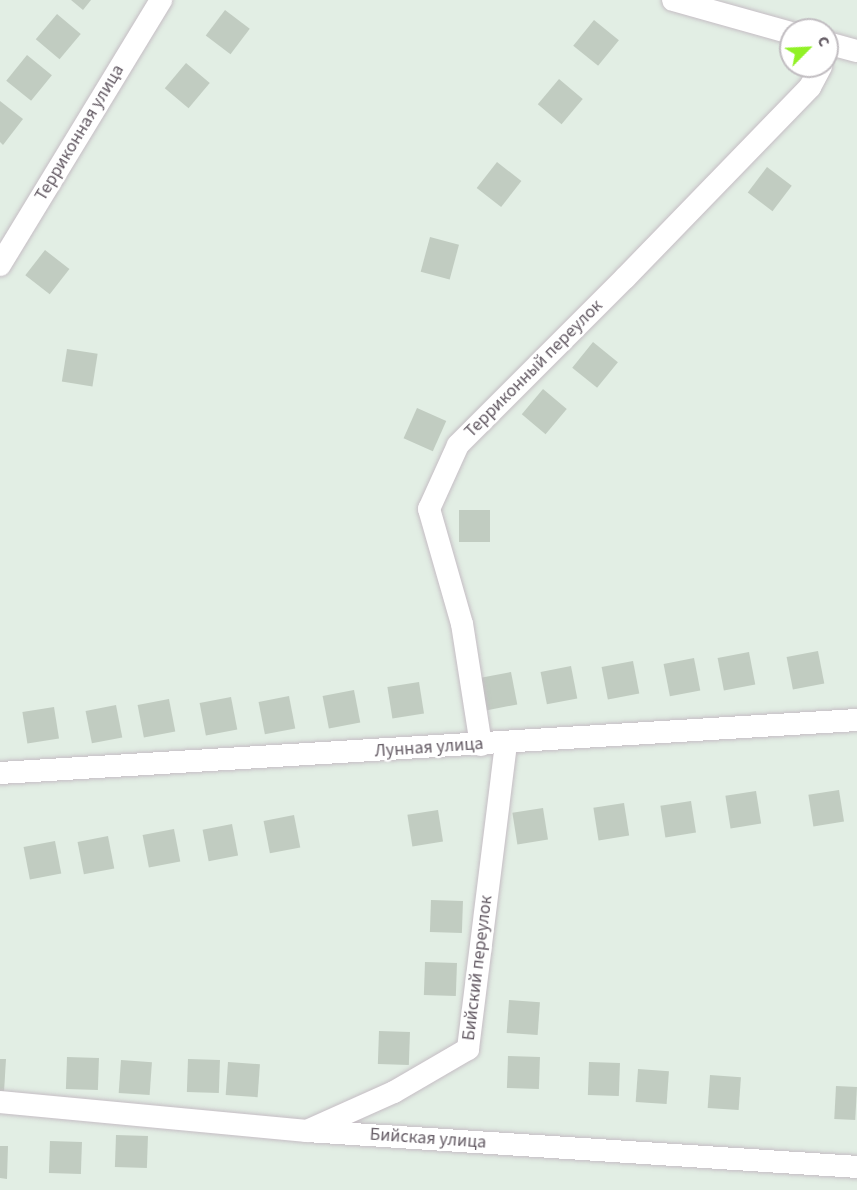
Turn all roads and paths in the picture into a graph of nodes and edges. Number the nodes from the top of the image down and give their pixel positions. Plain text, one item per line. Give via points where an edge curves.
1 (160, 0) edge
2 (673, 0) edge
3 (779, 30) edge
4 (839, 49) edge
5 (857, 51) edge
6 (815, 78) edge
7 (0, 265) edge
8 (857, 720) edge
9 (506, 742) junction
10 (481, 745) junction
11 (0, 773) edge
12 (0, 1102) edge
13 (307, 1131) junction
14 (857, 1167) edge

1 - 7 street, Терриконная улица
2 - 3 street
4 - 5 street
6 - 10 street, Терриконный переулок via 625,278 458,445 429,509 462,624
8 - 9 street, Лунная улица
9 - 10 street, Лунная улица
9 - 13 street, Бийский переулок via 468,1049 394,1092
10 - 11 street, Лунная улица
12 - 13 street, Бийская улица
13 - 14 street, Бийская улица

